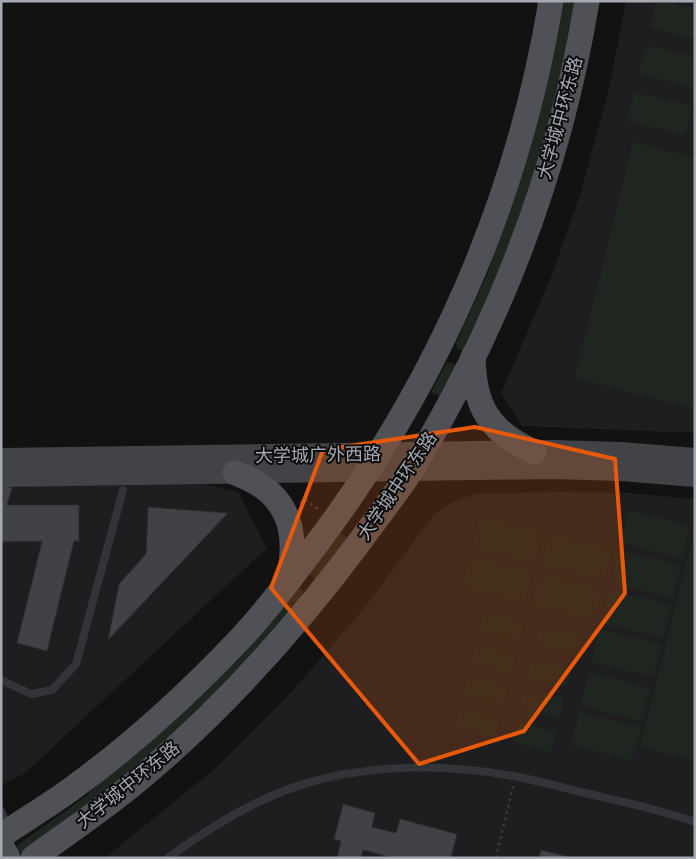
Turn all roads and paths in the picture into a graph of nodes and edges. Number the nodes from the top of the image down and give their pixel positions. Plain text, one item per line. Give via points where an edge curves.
1 (551, 1) edge
2 (587, 1) edge
3 (473, 358) junction
4 (534, 452) junction
5 (1, 459) edge
6 (695, 459) edge
7 (375, 462) junction
8 (416, 462) junction
9 (235, 473) junction
10 (1, 476) edge
11 (695, 476) edge
12 (123, 490) dead end
13 (306, 500) dead end
14 (321, 511) dead end
15 (290, 580) junction
16 (318, 596) junction
17 (1, 680) edge
18 (516, 777) junction
19 (695, 822) edge
20 (4, 830) edge
21 (8, 858) edge
22 (33, 858) edge
23 (168, 858) edge
24 (496, 858) edge

1 - 7 main road, 大学城中环东路 via 524,123 484,247 429,368
2 - 3 main road, 大学城中环东路 via 571,81 544,183 516,260
3 - 4 main road via 477,392 492,423 504,436
3 - 8 main road, 大学城中环东路
4 - 6 main road, 大学城广外西路 via 621,453
4 - 8 main road, 大学城广外西路
5 - 7 main road, 大学城广外西路
7 - 8 main road, 大学城广外西路
7 - 9 main road, 大学城广外西路
7 - 15 main road, 大学城中环东路
8 - 11 main road, 大学城广外西路
8 - 16 main road, 大学城中环东路
9 - 10 main road, 大学城广外西路
9 - 15 main road via 266,488 286,513 292,543
12 - 17 lane via 76,664 52,690 31,694
13 - 14 path
15 - 16 main road via 303,581
15 - 20 main road, 大学城中环东路 via 241,638 165,712 89,775
16 - 22 main road, 大学城中环东路 via 232,692 168,754 119,796
18 - 19 lane
18 - 23 lane via 482,771 410,767 321,779 255,804 197,837
18 - 24 path
20 - 21 main road

